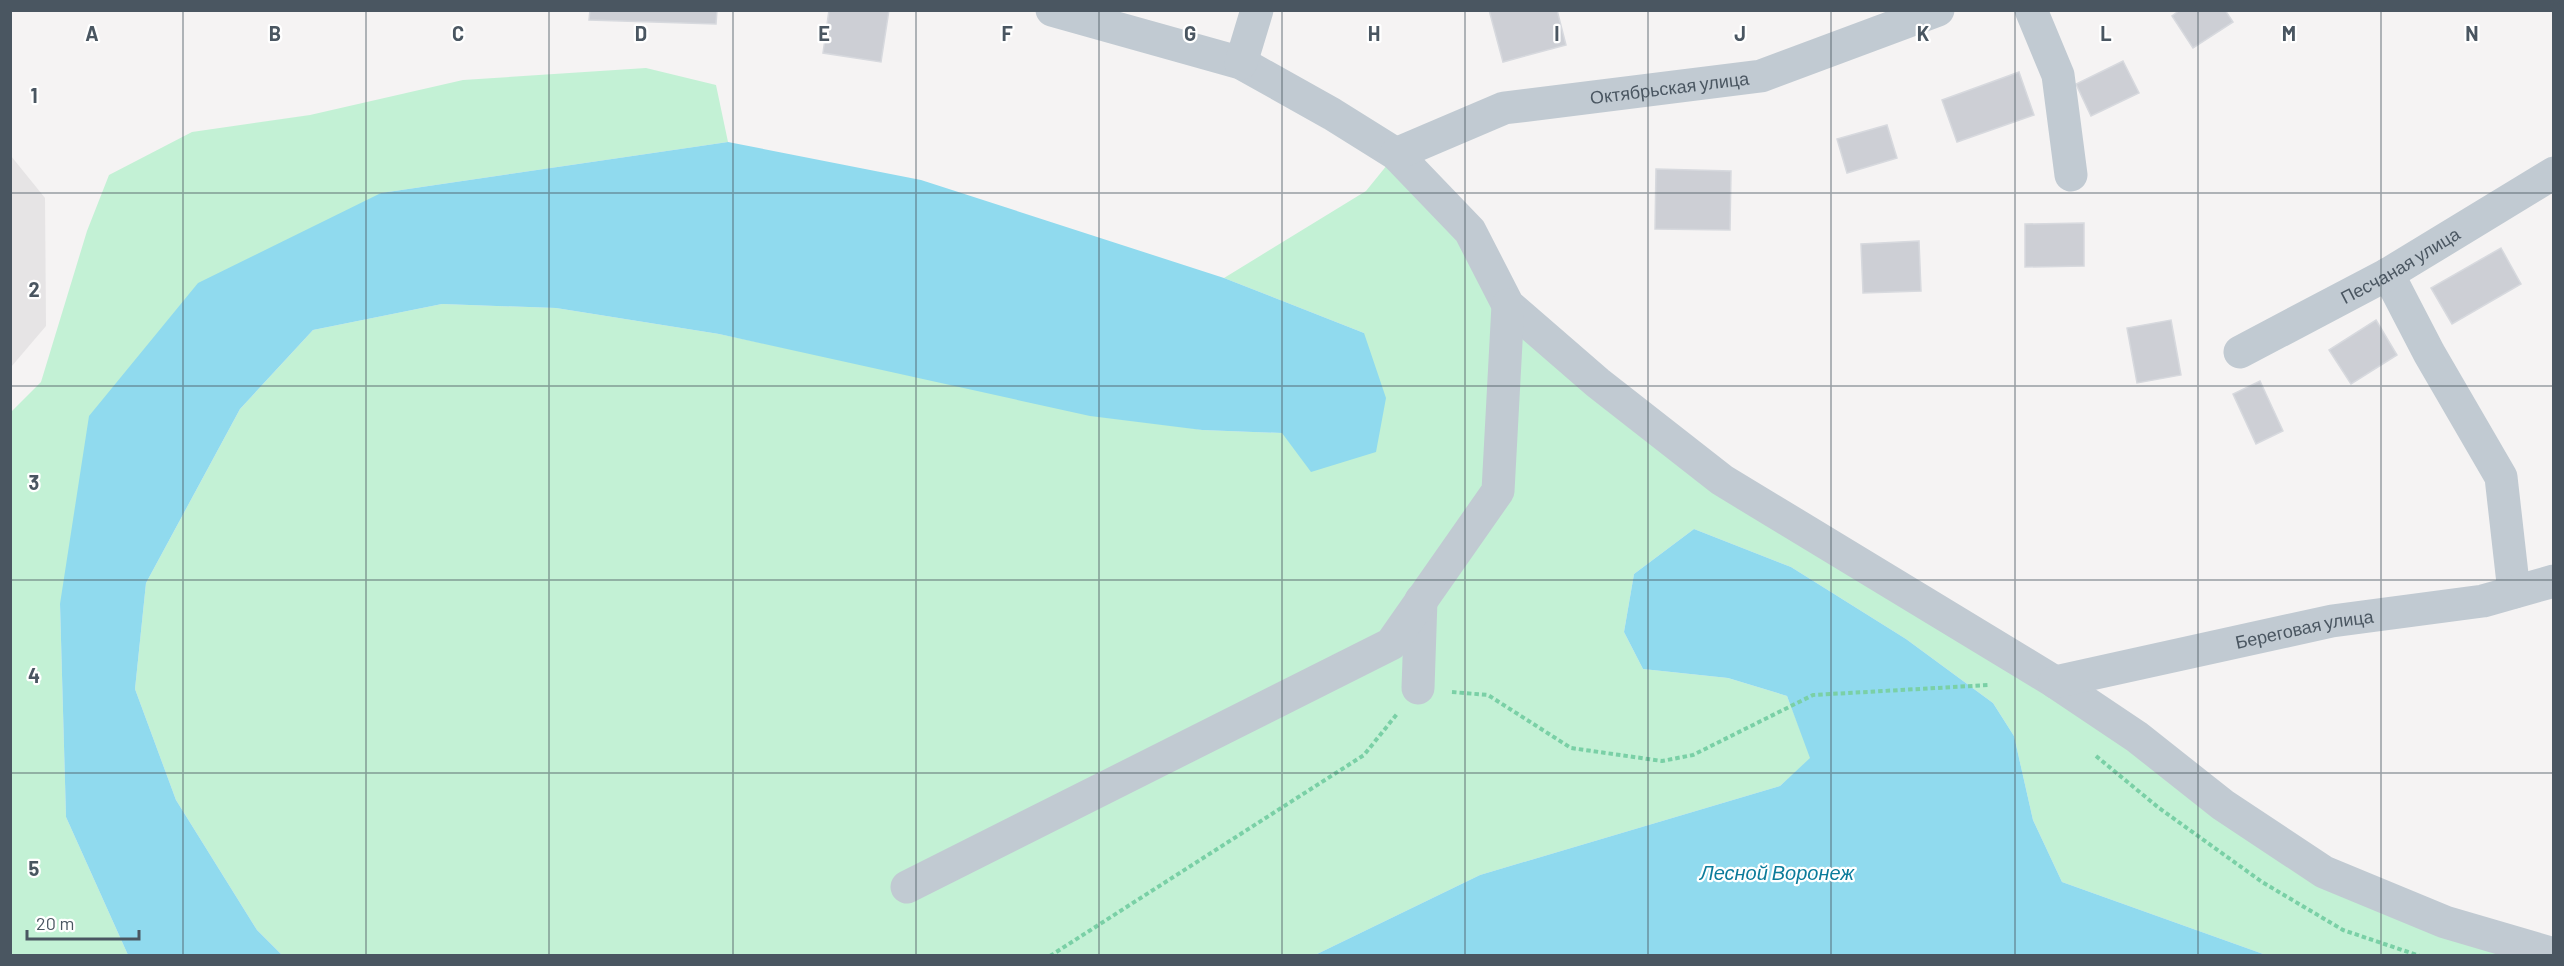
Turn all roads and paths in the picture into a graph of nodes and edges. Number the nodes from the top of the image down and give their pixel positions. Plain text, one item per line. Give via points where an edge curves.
1 (1053, 10) edge
2 (1257, 10) edge
3 (1938, 10) edge
4 (2031, 10) edge
5 (1241, 63) junction
6 (1396, 154) junction
7 (2553, 173) edge
8 (2071, 176) dead end
9 (2388, 274) junction
10 (1508, 305) junction
11 (2240, 352) dead end
12 (2553, 581) edge
13 (2514, 592) junction
14 (1421, 600) junction
15 (2055, 682) junction
16 (1997, 684) dead end
17 (1418, 688) junction
18 (907, 887) dead end
19 (2553, 954) edge
20 (1050, 956) edge

1 - 5 street
2 - 5 street
3 - 6 street, Октябрьская улица via 1761,76 1504,108
4 - 8 street via 2058,75
5 - 6 street
6 - 10 street via 1470,231
7 - 9 street, Песчаная улица
9 - 11 street, Песчаная улица
9 - 13 street via 2501,477
10 - 14 street via 1498,491
10 - 15 street via 1598,383 1722,480
12 - 13 street, Береговая улица
13 - 15 street, Береговая улица via 2483,601 2332,621
14 - 17 street
14 - 18 street via 1391,644
15 - 19 street via 2137,737 2223,805 2324,872 2445,922
16 - 17 path via 1813,695 1693,755 1662,761 1571,748 1488,695
17 - 20 path via 1364,755

